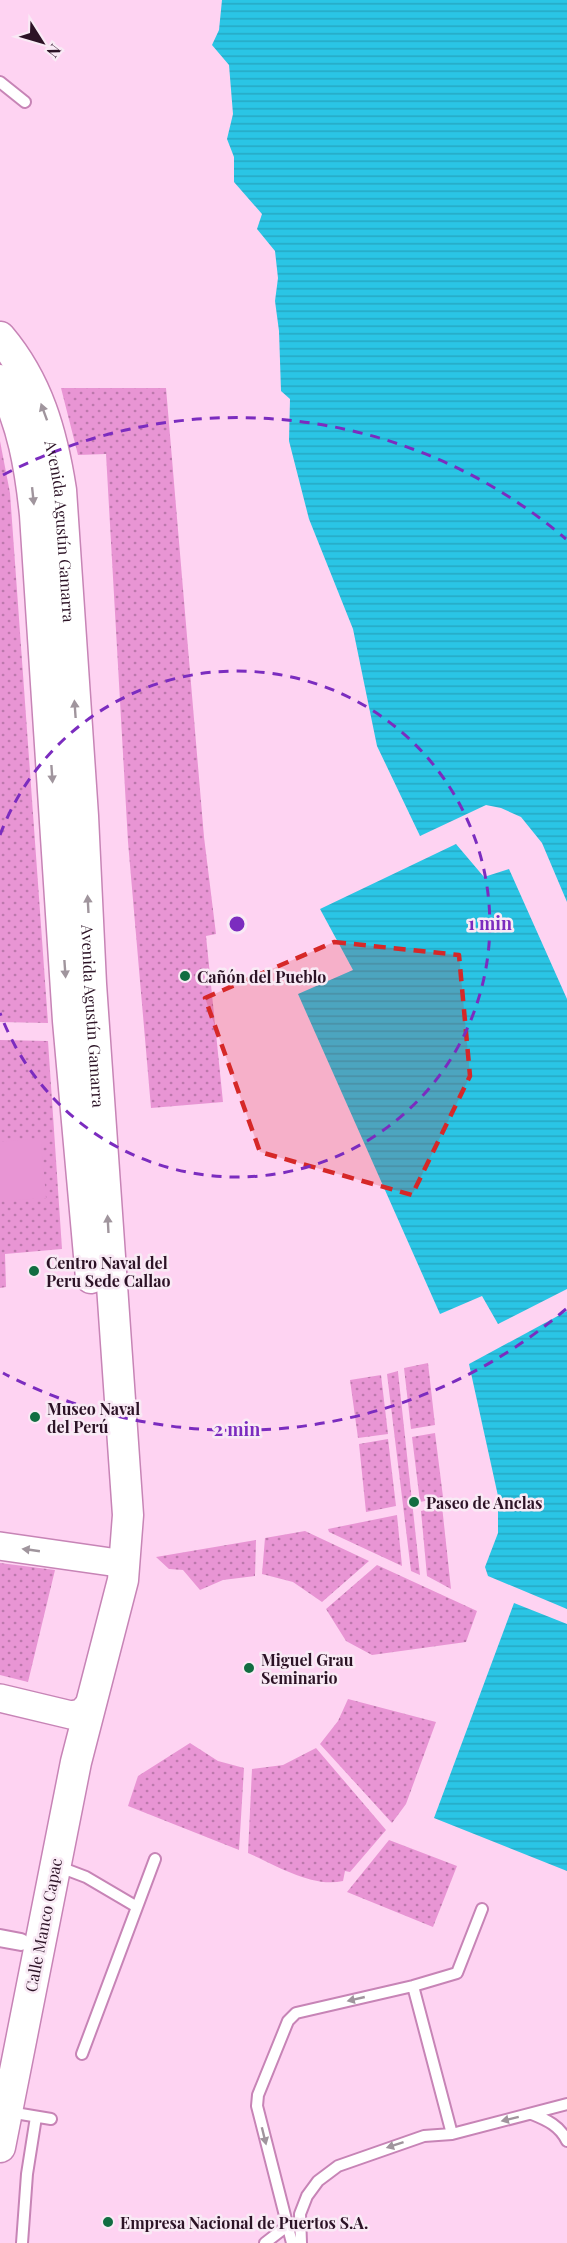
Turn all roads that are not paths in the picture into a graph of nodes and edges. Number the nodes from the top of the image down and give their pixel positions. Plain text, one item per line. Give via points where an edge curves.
1 (0, 82) edge
2 (25, 102) dead end
3 (0, 337) edge
4 (0, 380) edge
5 (0, 1545) edge
6 (117, 1563) junction
7 (0, 1698) edge
8 (81, 1710) junction
9 (155, 1859) dead end
10 (54, 1864) junction
11 (137, 1907) junction
12 (482, 1909) dead end
13 (10, 1940) edge
14 (413, 1986) junction
15 (0, 2047) edge
16 (82, 2054) dead end
17 (567, 2104) edge
18 (6, 2112) junction
19 (532, 2114) junction
20 (36, 2117) junction
21 (51, 2119) dead end
22 (452, 2134) junction
23 (567, 2141) edge
24 (0, 2147) edge
25 (287, 2226) junction
26 (22, 2243) edge
27 (265, 2243) edge
28 (292, 2243) edge
29 (301, 2243) edge

1 - 2 lane
6 -> 3 main road, Avenida Agustín Gamarra via 128,1515 125,1456 61,490 45,413 26,373
4 -> 6 main road, Avenida Agustín Gamarra via 22,430 35,515 68,1021
6 -> 5 street
6 - 8 main road, Avenida Agustín Gamarra via 100,1606
7 - 8 street
8 - 10 main road, Calle Manco Capac
8 - 13 main road, Calle Manco Capac
9 - 11 lane
10 - 11 lane via 86,1877
10 - 18 main road, Calle Manco Capac
11 - 16 lane
12 - 14 lane via 457,1973
13 - 15 main road, Calle Manco Capac
14 - 22 lane
14 -> 25 lane via 296,2013 288,2021 257,2106
17 - 19 lane
18 - 20 lane
18 - 24 main road, Calle Manco Capac
19 -> 22 lane
19 - 23 lane via 549,2120
20 - 21 lane
20 - 26 lane
22 -> 29 lane via 424,2136 338,2166 318,2181 307,2196 300,2214
25 - 27 lane
25 - 28 lane

